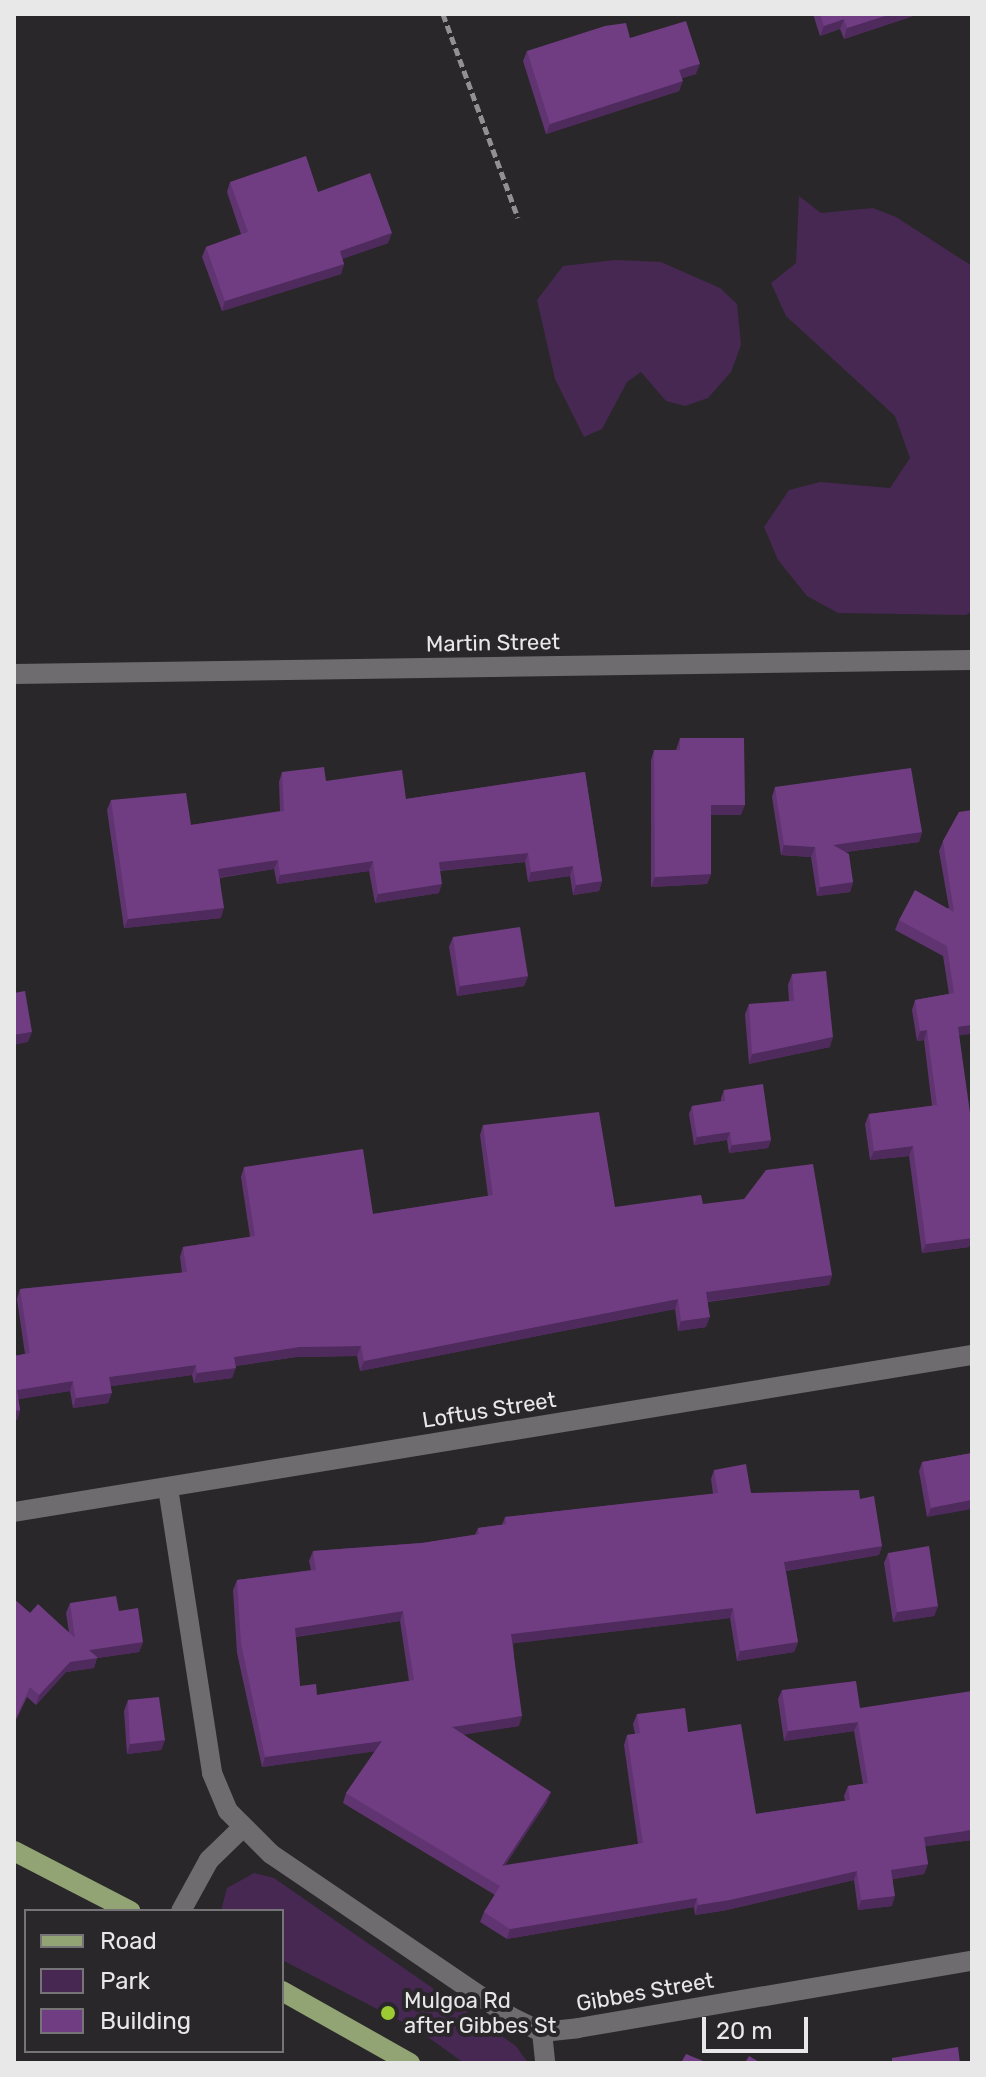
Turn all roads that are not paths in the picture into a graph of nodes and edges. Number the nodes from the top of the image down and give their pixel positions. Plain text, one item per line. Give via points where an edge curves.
1 (972, 660) edge
2 (14, 674) edge
3 (972, 1355) edge
4 (168, 1488) junction
5 (14, 1512) edge
6 (242, 1828) junction
7 (14, 1851) edge
8 (126, 1909) edge
9 (182, 1909) edge
10 (972, 1961) edge
11 (284, 1992) edge
12 (542, 2032) junction
13 (410, 2063) edge
14 (545, 2063) edge

1 - 2 street, Martin Street
3 - 4 street, Loftus Street
4 - 5 street, Loftus Street
4 - 6 street via 212,1773
6 - 9 street via 209,1860
6 - 12 street
7 - 8 main road
10 - 12 street, Gibbes Street
11 - 13 main road
12 - 14 street

